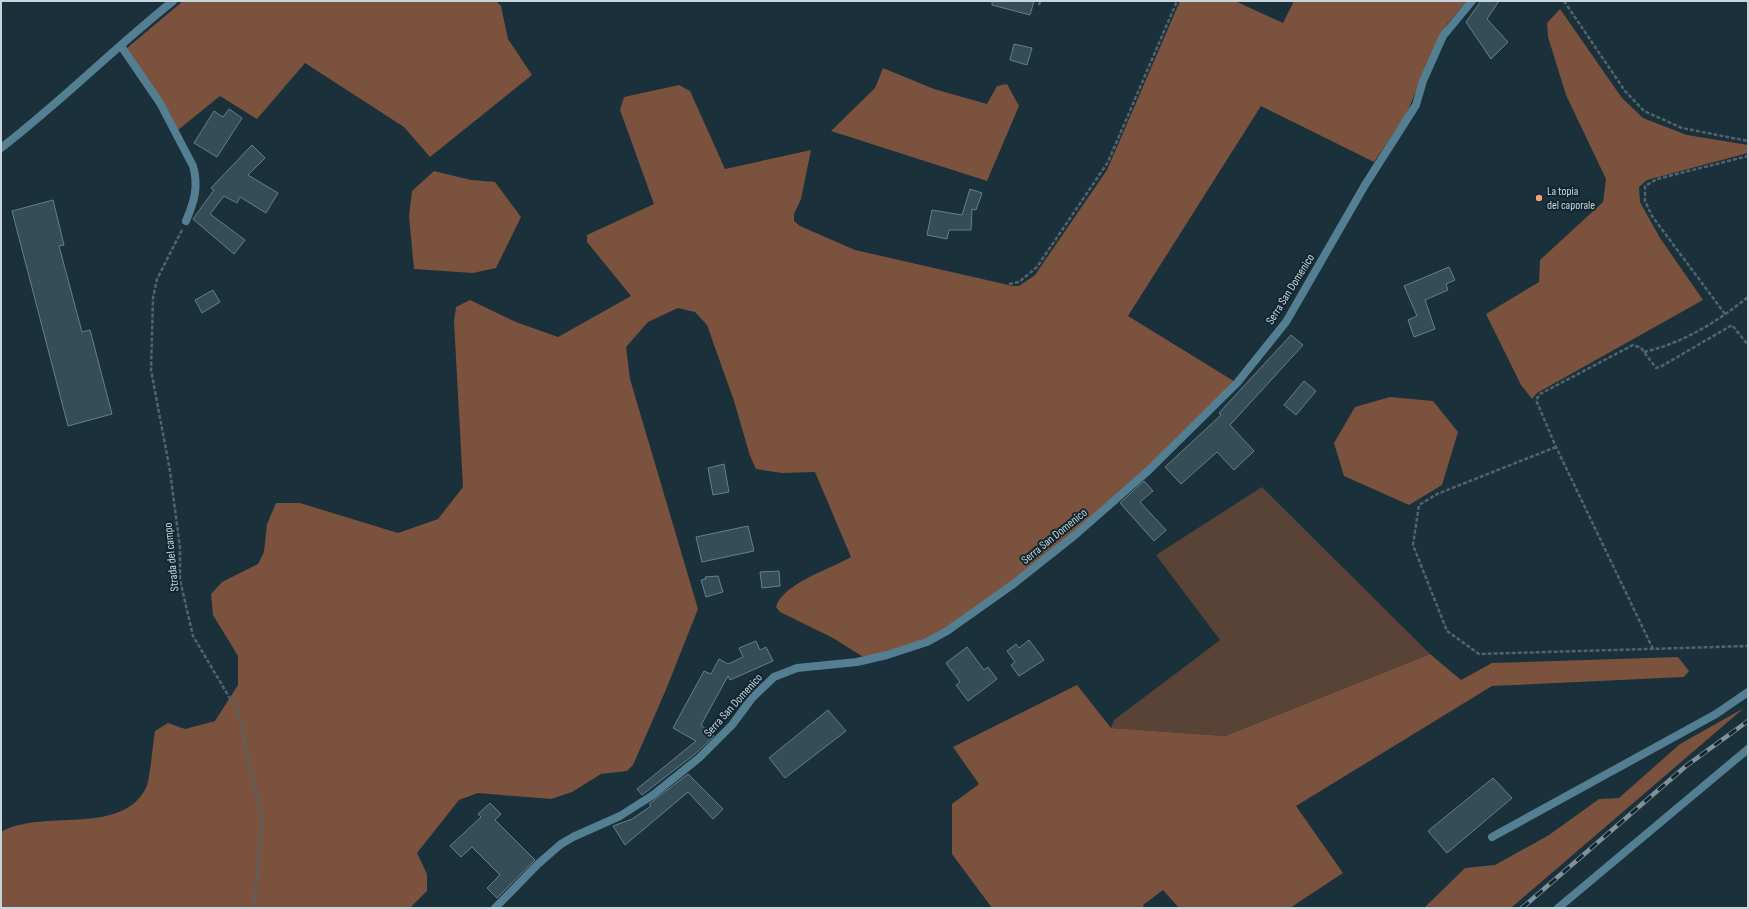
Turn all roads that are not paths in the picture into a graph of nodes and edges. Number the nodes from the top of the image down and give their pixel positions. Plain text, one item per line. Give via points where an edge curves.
1 (173, 1) edge
2 (1472, 1) edge
3 (121, 46) junction
4 (1, 148) edge
5 (186, 221) road end
6 (1748, 692) edge
7 (1748, 749) edge
8 (1492, 837) dead end
9 (495, 908) edge
10 (1558, 908) edge

1 - 3 street
2 - 9 street, Serra San Domenico via 1443,36 1423,81 1416,105 1286,322 1237,383 1148,470 1075,535 1012,585 947,631 927,642 887,655 854,662 797,668 774,677 699,758 653,795 620,816 561,844
3 - 4 street via 37,121
3 - 5 street via 160,103 193,166 197,189 195,201
6 - 8 street via 1716,714
7 - 10 street

